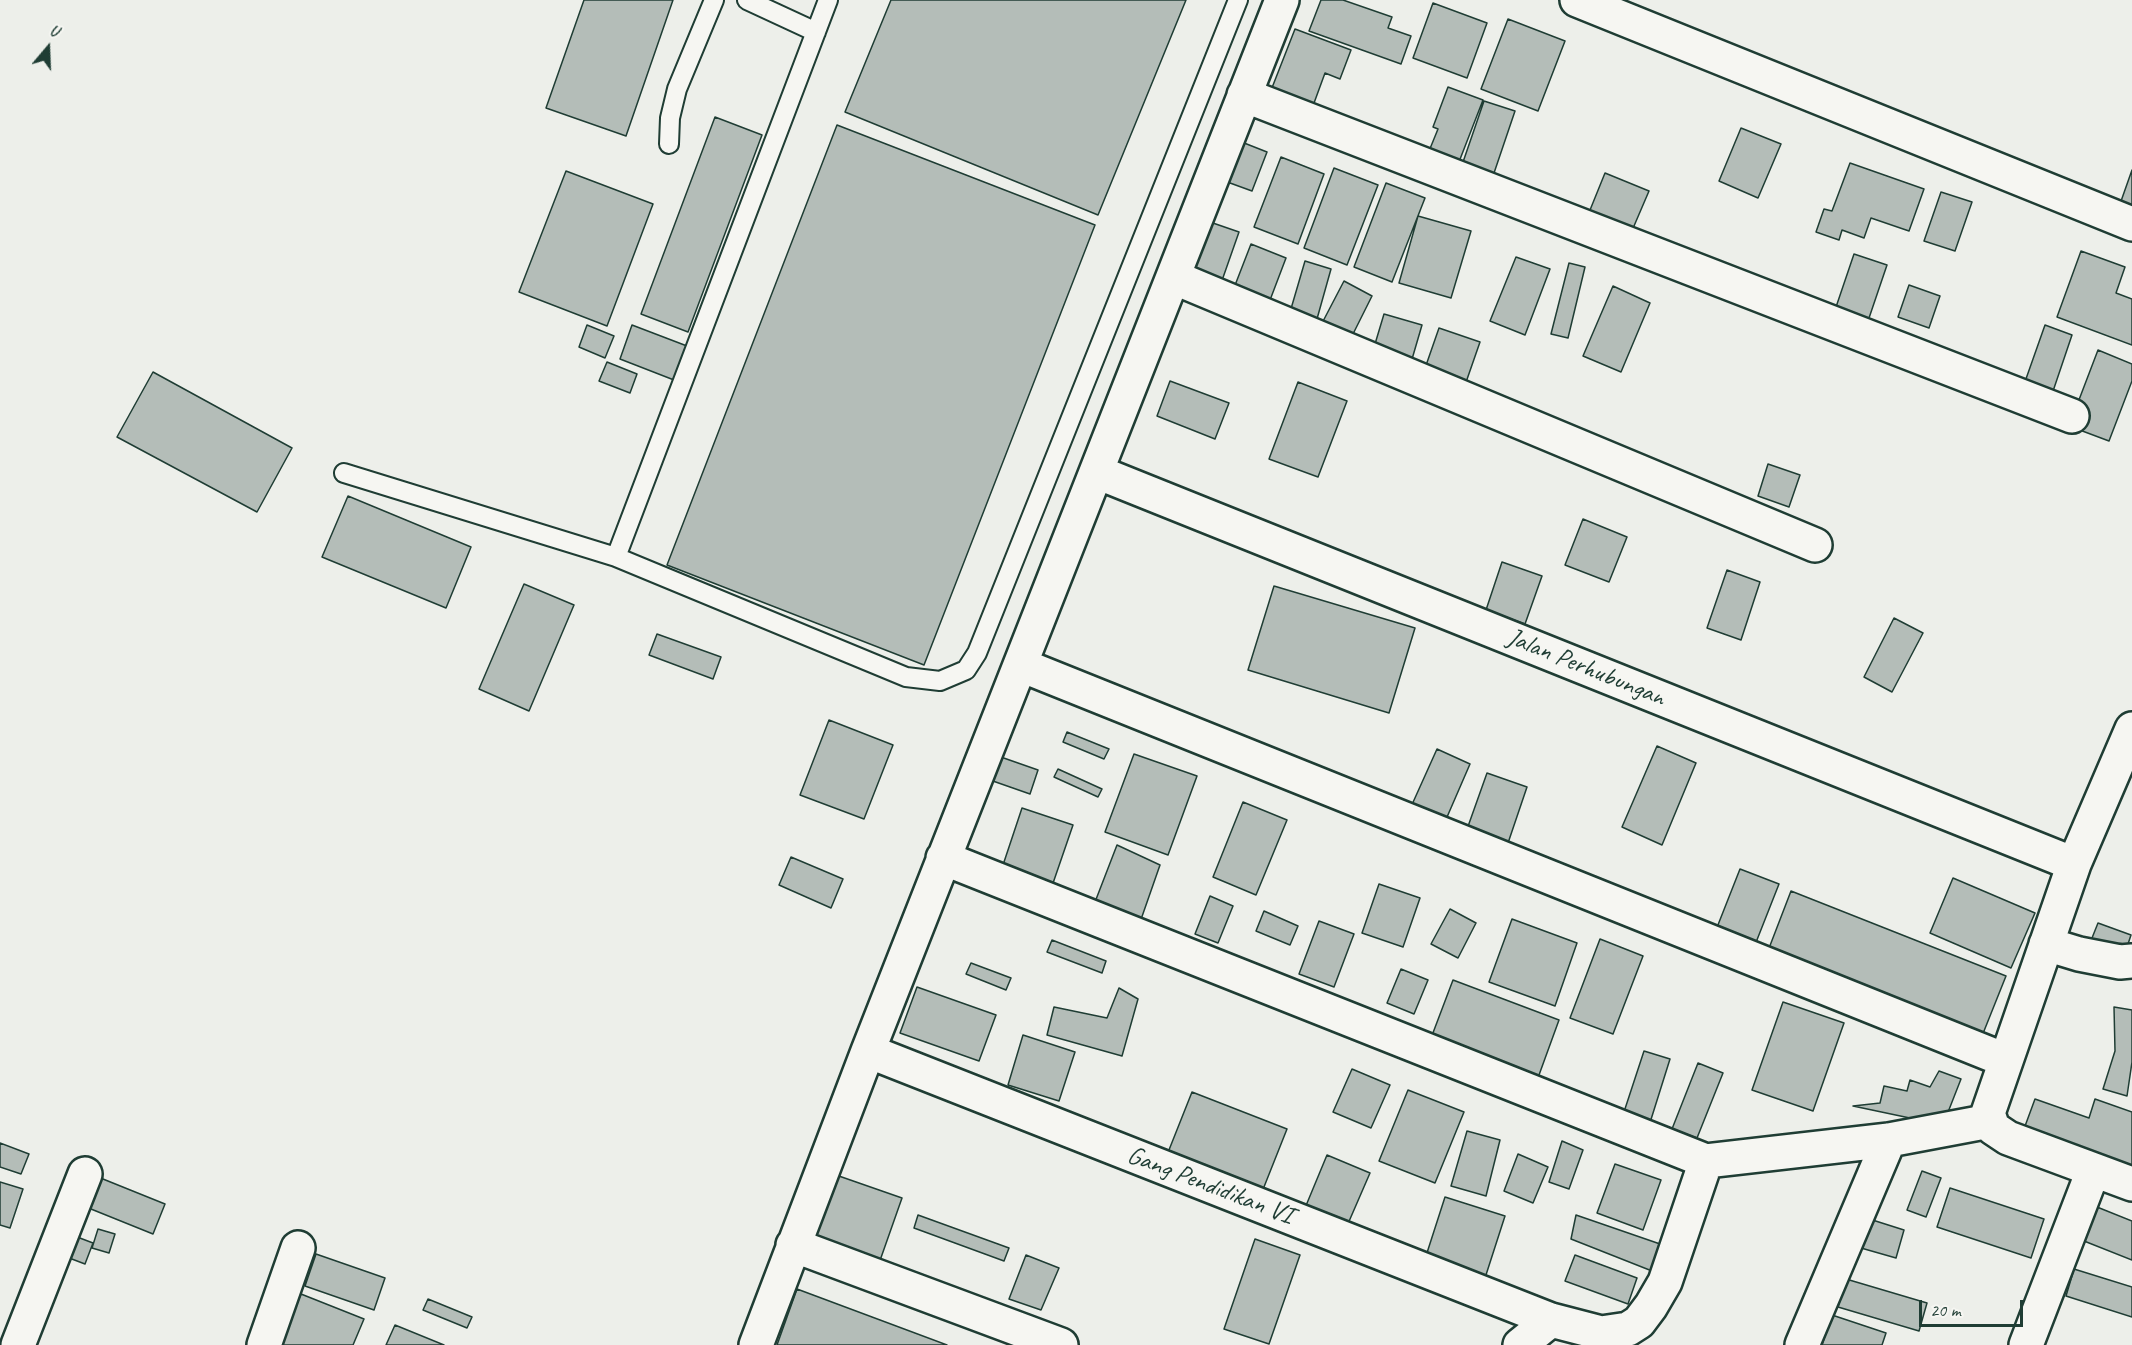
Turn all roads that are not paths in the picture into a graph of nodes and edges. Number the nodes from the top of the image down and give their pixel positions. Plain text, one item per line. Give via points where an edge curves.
1 (714, 0) edge
2 (747, 0) edge
3 (828, 0) edge
4 (1238, 0) edge
5 (1282, 0) edge
6 (1577, 0) edge
7 (816, 32) junction
8 (1244, 95) junction
9 (669, 144) dead end
10 (2132, 224) edge
11 (1173, 277) junction
12 (2072, 416) dead end
13 (1097, 472) junction
14 (344, 473) dead end
15 (1815, 545) dead end
16 (615, 557) junction
17 (1021, 665) junction
18 (2132, 729) edge
19 (944, 858) junction
20 (2074, 864) junction
21 (2046, 944) junction
22 (2132, 961) edge
23 (868, 1051) junction
24 (2005, 1060) junction
25 (1989, 1121) junction
26 (1889, 1140) junction
27 (1706, 1161) junction
28 (2093, 1171) junction
29 (85, 1174) dead end
30 (2132, 1184) edge
31 (793, 1245) junction
32 (298, 1248) dead end
33 (1551, 1320) junction
34 (18, 1345) edge
35 (264, 1345) edge
36 (756, 1345) edge
37 (1061, 1345) edge
38 (1520, 1345) edge
39 (1802, 1345) edge
40 (2026, 1345) edge

1 - 9 lane via 677,89
2 - 7 lane
3 - 7 lane
4 - 16 lane via 977,653 966,670 940,681 906,677
5 - 8 street
6 - 10 street
7 - 16 lane
8 - 11 street
8 - 12 street
11 - 13 street
11 - 15 street
13 - 17 street
13 - 20 street, Jalan Perhubungan
14 - 16 lane
17 - 19 street
17 - 24 street
18 - 20 street
19 - 23 street
19 - 27 street
20 - 21 street
21 - 22 street via 2089,956
21 - 24 street
23 - 31 street
23 - 33 street, Gang Pendidikan VI
24 - 25 street
25 - 26 street
25 - 28 street via 2008,1138
26 - 27 street
26 - 39 street
27 - 33 street, Gang Pendidikan VI via 1665,1282 1639,1322 1618,1332 1601,1333
28 - 30 street
28 - 40 street
29 - 34 street
31 - 36 street
31 - 37 street
32 - 35 street
33 - 38 street

